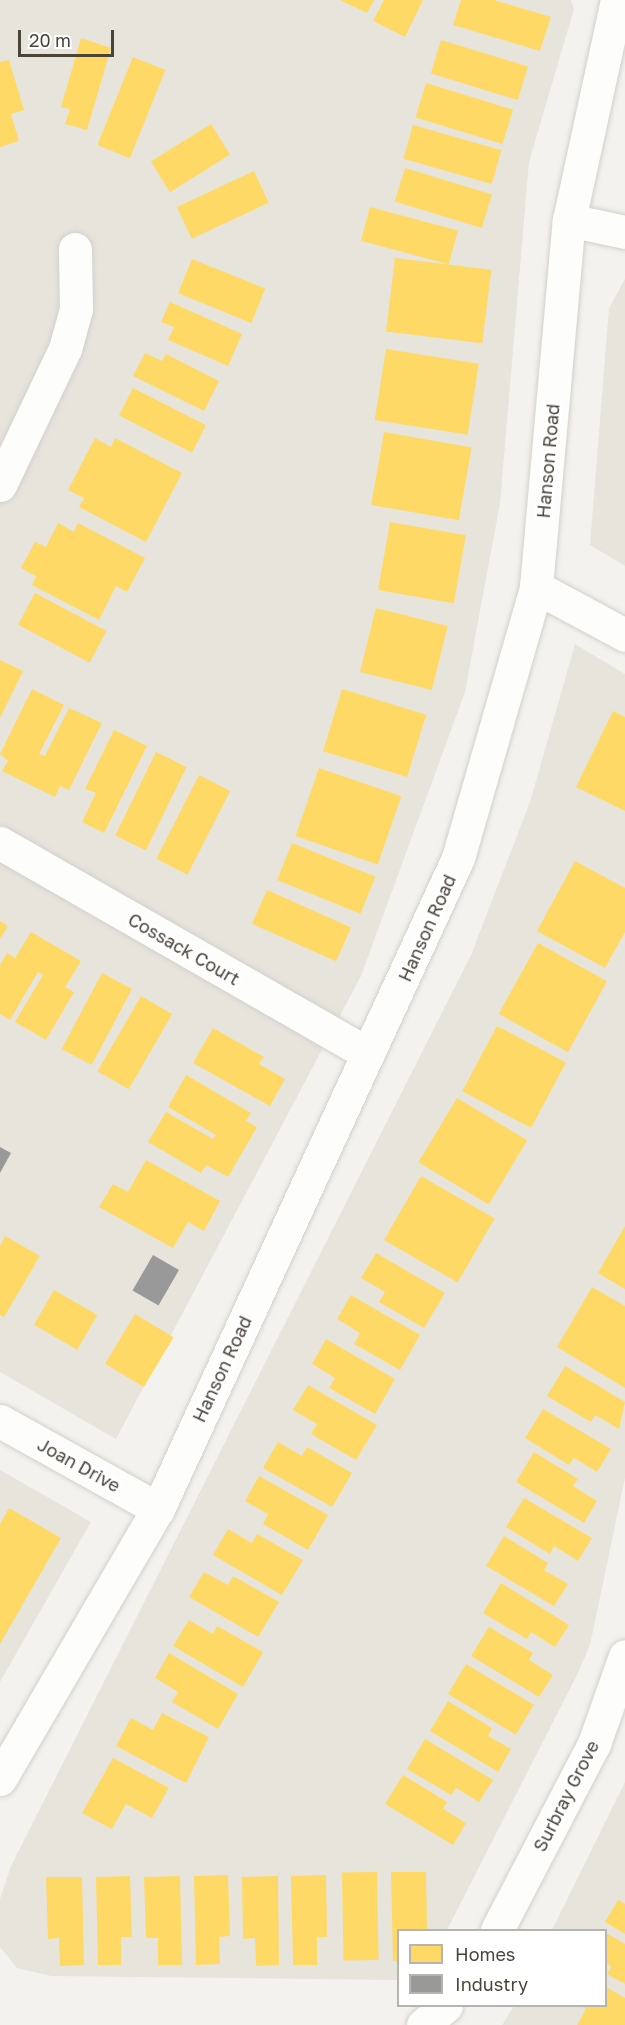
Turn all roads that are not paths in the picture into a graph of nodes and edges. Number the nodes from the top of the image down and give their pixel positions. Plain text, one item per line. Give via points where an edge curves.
1 (620, 1) edge
2 (570, 220) junction
3 (625, 232) edge
4 (75, 249) dead end
5 (0, 485) edge
6 (536, 587) junction
7 (625, 634) edge
8 (0, 843) edge
9 (368, 1054) junction
10 (0, 1421) edge
11 (158, 1509) junction
12 (625, 1656) edge
13 (0, 1779) edge
14 (498, 1929) edge
15 (446, 2007) edge
16 (423, 2025) edge

1 - 2 street, Hanson Road
2 - 3 street
2 - 6 street, Hanson Road
4 - 5 street via 76,309 65,349
6 - 7 street
6 - 9 street, Hanson Road via 458,858
8 - 9 street, Cossack Court
9 - 11 street, Hanson Road
10 - 11 street, Joan Drive
11 - 13 street, Hanson Road
12 - 14 street, Surbray Grove via 594,1744
15 - 16 street

